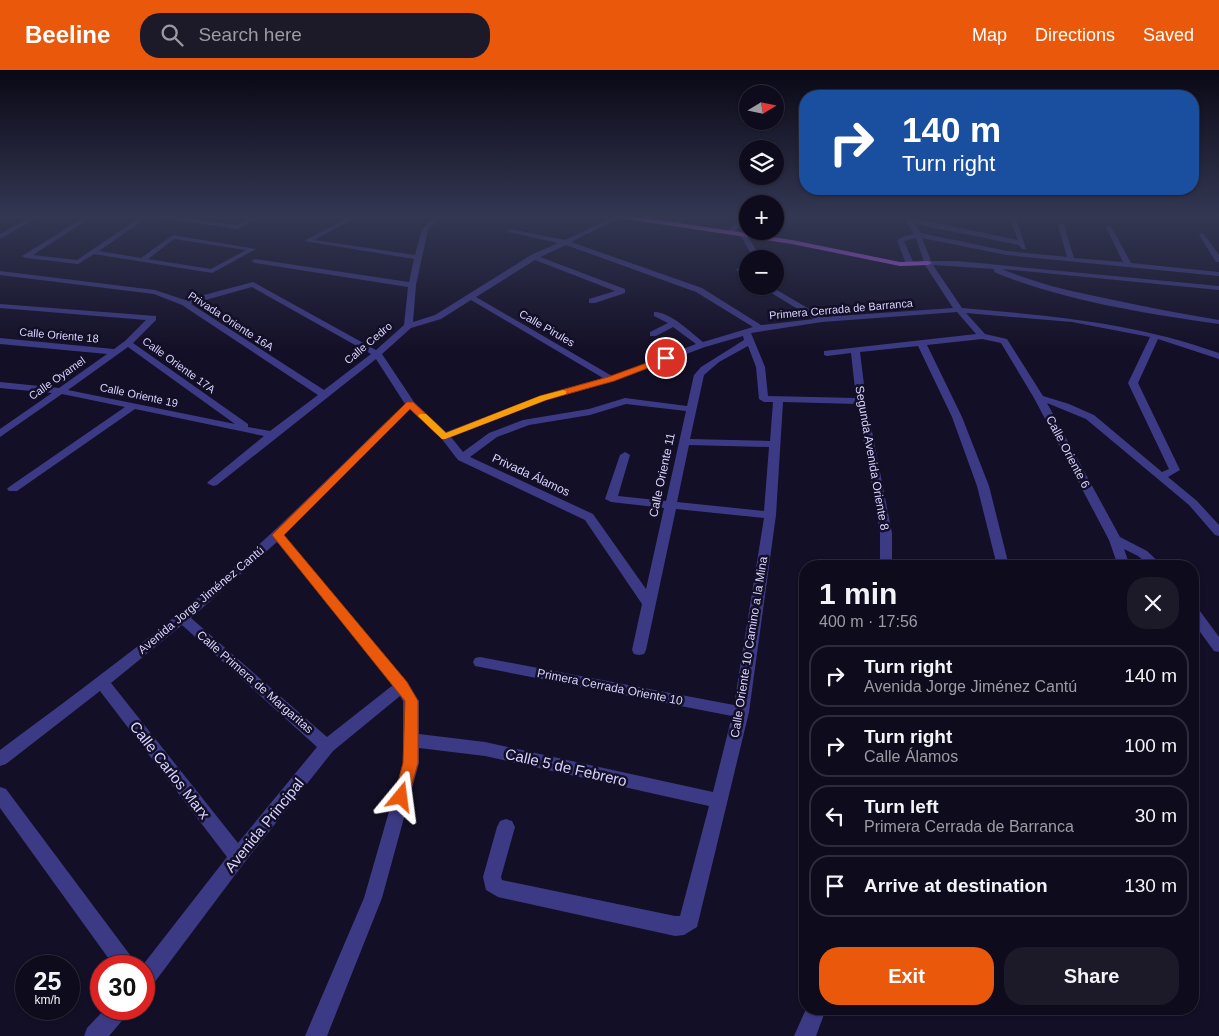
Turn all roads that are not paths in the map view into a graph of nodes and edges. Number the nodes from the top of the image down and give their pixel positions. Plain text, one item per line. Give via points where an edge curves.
1 (149, 261) edge
2 (230, 261) edge
3 (255, 261) dead end
4 (418, 261) edge
5 (528, 261) edge
6 (545, 261) edge
7 (618, 261) edge
8 (894, 261) edge
9 (909, 261) edge
10 (1083, 261) edge
11 (1126, 261) edge
12 (928, 263) junction
13 (910, 264) junction
14 (1128, 265) junction
15 (988, 266) junction
16 (0, 273) edge
17 (1219, 274) edge
18 (412, 285) junction
19 (1219, 288) edge
20 (779, 295) edge
21 (471, 297) junction
22 (592, 301) dead end
23 (186, 303) junction
24 (0, 306) edge
25 (957, 310) junction
26 (656, 314) dead end
27 (822, 320) junction
28 (1219, 322) edge
29 (674, 323) junction
30 (408, 326) junction
31 (760, 328) junction
32 (653, 334) dead end
33 (748, 336) junction
34 (982, 336) junction
35 (1155, 336) junction
36 (0, 341) edge
37 (128, 342) junction
38 (921, 342) junction
39 (702, 345) junction
40 (855, 350) junction
41 (116, 352) junction
42 (827, 353) dead end
43 (377, 354) junction
44 (1219, 356) edge
45 (611, 379) junction
46 (0, 385) edge
47 (61, 392) junction
48 (323, 394) junction
49 (1039, 398) junction
50 (778, 400) junction
51 (861, 401) junction
52 (410, 404) junction
53 (132, 407) junction
54 (690, 409) junction
55 (247, 429) junction
56 (2, 432) edge
57 (272, 434) junction
58 (445, 436) junction
59 (683, 442) junction
60 (775, 444) junction
61 (625, 456) dead end
62 (462, 458) junction
63 (1162, 476) junction
64 (213, 483) dead end
65 (13, 489) dead end
66 (670, 506) junction
67 (770, 515) junction
68 (1219, 532) edge
69 (278, 535) junction
70 (1115, 540) junction
71 (886, 560) edge
72 (1002, 560) edge
73 (1122, 560) edge
74 (1151, 560) edge
75 (649, 604) junction
76 (183, 618) junction
77 (1199, 619) edge
78 (1219, 646) edge
79 (639, 650) dead end
80 (480, 662) dead end
81 (102, 682) junction
82 (402, 686) junction
83 (741, 712) junction
84 (411, 740) junction
85 (327, 746) junction
86 (0, 759) edge
87 (0, 794) edge
88 (719, 801) junction
89 (506, 827) dead end
90 (238, 856) junction
91 (118, 955) edge
92 (155, 965) edge
93 (814, 1015) edge
94 (109, 1020) edge
95 (95, 1036) edge
96 (316, 1036) edge
97 (805, 1036) edge

1 - 2 street via 212,271
3 - 18 street
4 - 18 street
5 - 21 street, Calle Cedro
6 - 22 street via 622,291
7 - 31 street via 699,290
8 - 13 main road
9 - 13 street
10 - 14 street
11 - 14 street
12 - 13 main road
12 - 15 street
12 - 25 street
14 - 17 street
15 - 19 street
15 - 28 street via 1056,291
16 - 23 street, Privada Oriente 16A via 155,292
18 - 30 street
20 - 27 street
21 - 30 street, Calle Cedro via 438,317
21 - 45 street, Calle Pirules
23 - 43 street via 254,284
23 - 48 street, Privada Oriente 16A
24 - 37 street, Calle Oriente 17A via 154,318
25 - 27 street, Primera Cerrada de Barranca
25 - 34 street
25 - 35 street, Primera Cerrada de Barranca via 1072,320
26 - 29 street
27 - 31 street, Primera Cerrada de Barranca
29 - 32 street
29 - 39 street
30 - 43 street, Calle Cedro
31 - 33 street, Primera Cerrada de Barranca
33 - 39 street, Primera Cerrada de Barranca
33 - 50 street via 763,372 764,399
33 - 54 street, Calle Oriente 11 via 739,349 706,365 699,375
34 - 38 street
34 - 49 street, Calle Oriente 6 via 1004,341
35 - 44 street, Primera Cerrada de Barranca
35 - 63 street via 1133,384 1175,470
36 - 41 street, Calle Oriente 18
37 - 41 street, Calle Oyamel
37 - 55 street, Calle Oriente 17A
38 - 40 street
38 - 72 street via 957,417 984,486
39 - 45 street, Primera Cerrada de Barranca
40 - 42 street
40 - 51 street, Segunda Avenida Oriente 8
41 - 47 street, Calle Oyamel
43 - 48 street, Calle Cedro
43 - 52 street
45 - 58 street, Primera Cerrada de Barranca via 543,398
46 - 47 street, Calle Oriente 19
47 - 53 street, Calle Oriente 19
47 - 56 street, Calle Oyamel
48 - 57 street, Calle Cedro
49 - 63 street via 1090,417
49 - 70 street, Calle Oriente 6
50 - 51 street
50 - 60 street, Calle Oriente 10 Camino a la Mina
51 - 71 street, Segunda Avenida Oriente 8 via 886,533
52 - 58 street
52 - 69 street, Avenida Jorge Jiménez Cantú
53 - 55 street, Calle Oriente 19
53 - 65 street
54 - 59 street, Calle Oriente 11
54 - 62 street via 625,401 590,412 527,422 493,435
55 - 57 street, Calle Oriente 19
57 - 64 street, Calle Cedro
58 - 62 street
59 - 60 street
59 - 66 street, Calle Oriente 11
60 - 67 street, Calle Oriente 10 Camino a la Mina
61 - 66 street via 611,498
62 - 75 street, Privada Álamos via 589,517
63 - 68 street
66 - 67 street
66 - 75 street, Calle Oriente 11
67 - 83 street, Calle Oriente 10 Camino a la Mina
69 - 76 street, Avenida Jorge Jiménez Cantú
69 - 82 street
70 - 73 street, Calle Oriente 6
70 - 74 street
75 - 79 street, Calle Oriente 11
76 - 81 street, Avenida Jorge Jiménez Cantú
76 - 85 street, Calle Primera de Margaritas
77 - 78 street
80 - 83 street, Primera Cerrada Oriente 10
81 - 86 street, Avenida Jorge Jiménez Cantú
81 - 90 street, Calle Carlos Marx
82 - 84 street via 412,701
82 - 85 street, Avenida Principal
83 - 88 street, Calle Oriente 10 Camino a la Mina
84 - 88 street, Calle 5 de Febrero via 485,749
84 - 96 street via 411,763 373,898
85 - 90 street, Avenida Principal
87 - 91 street
88 - 89 street, Calle Oriente 10 Camino a la Mina via 690,920 684,925 675,926 498,888 492,877
90 - 92 street, Avenida Principal
93 - 97 street
94 - 95 street

